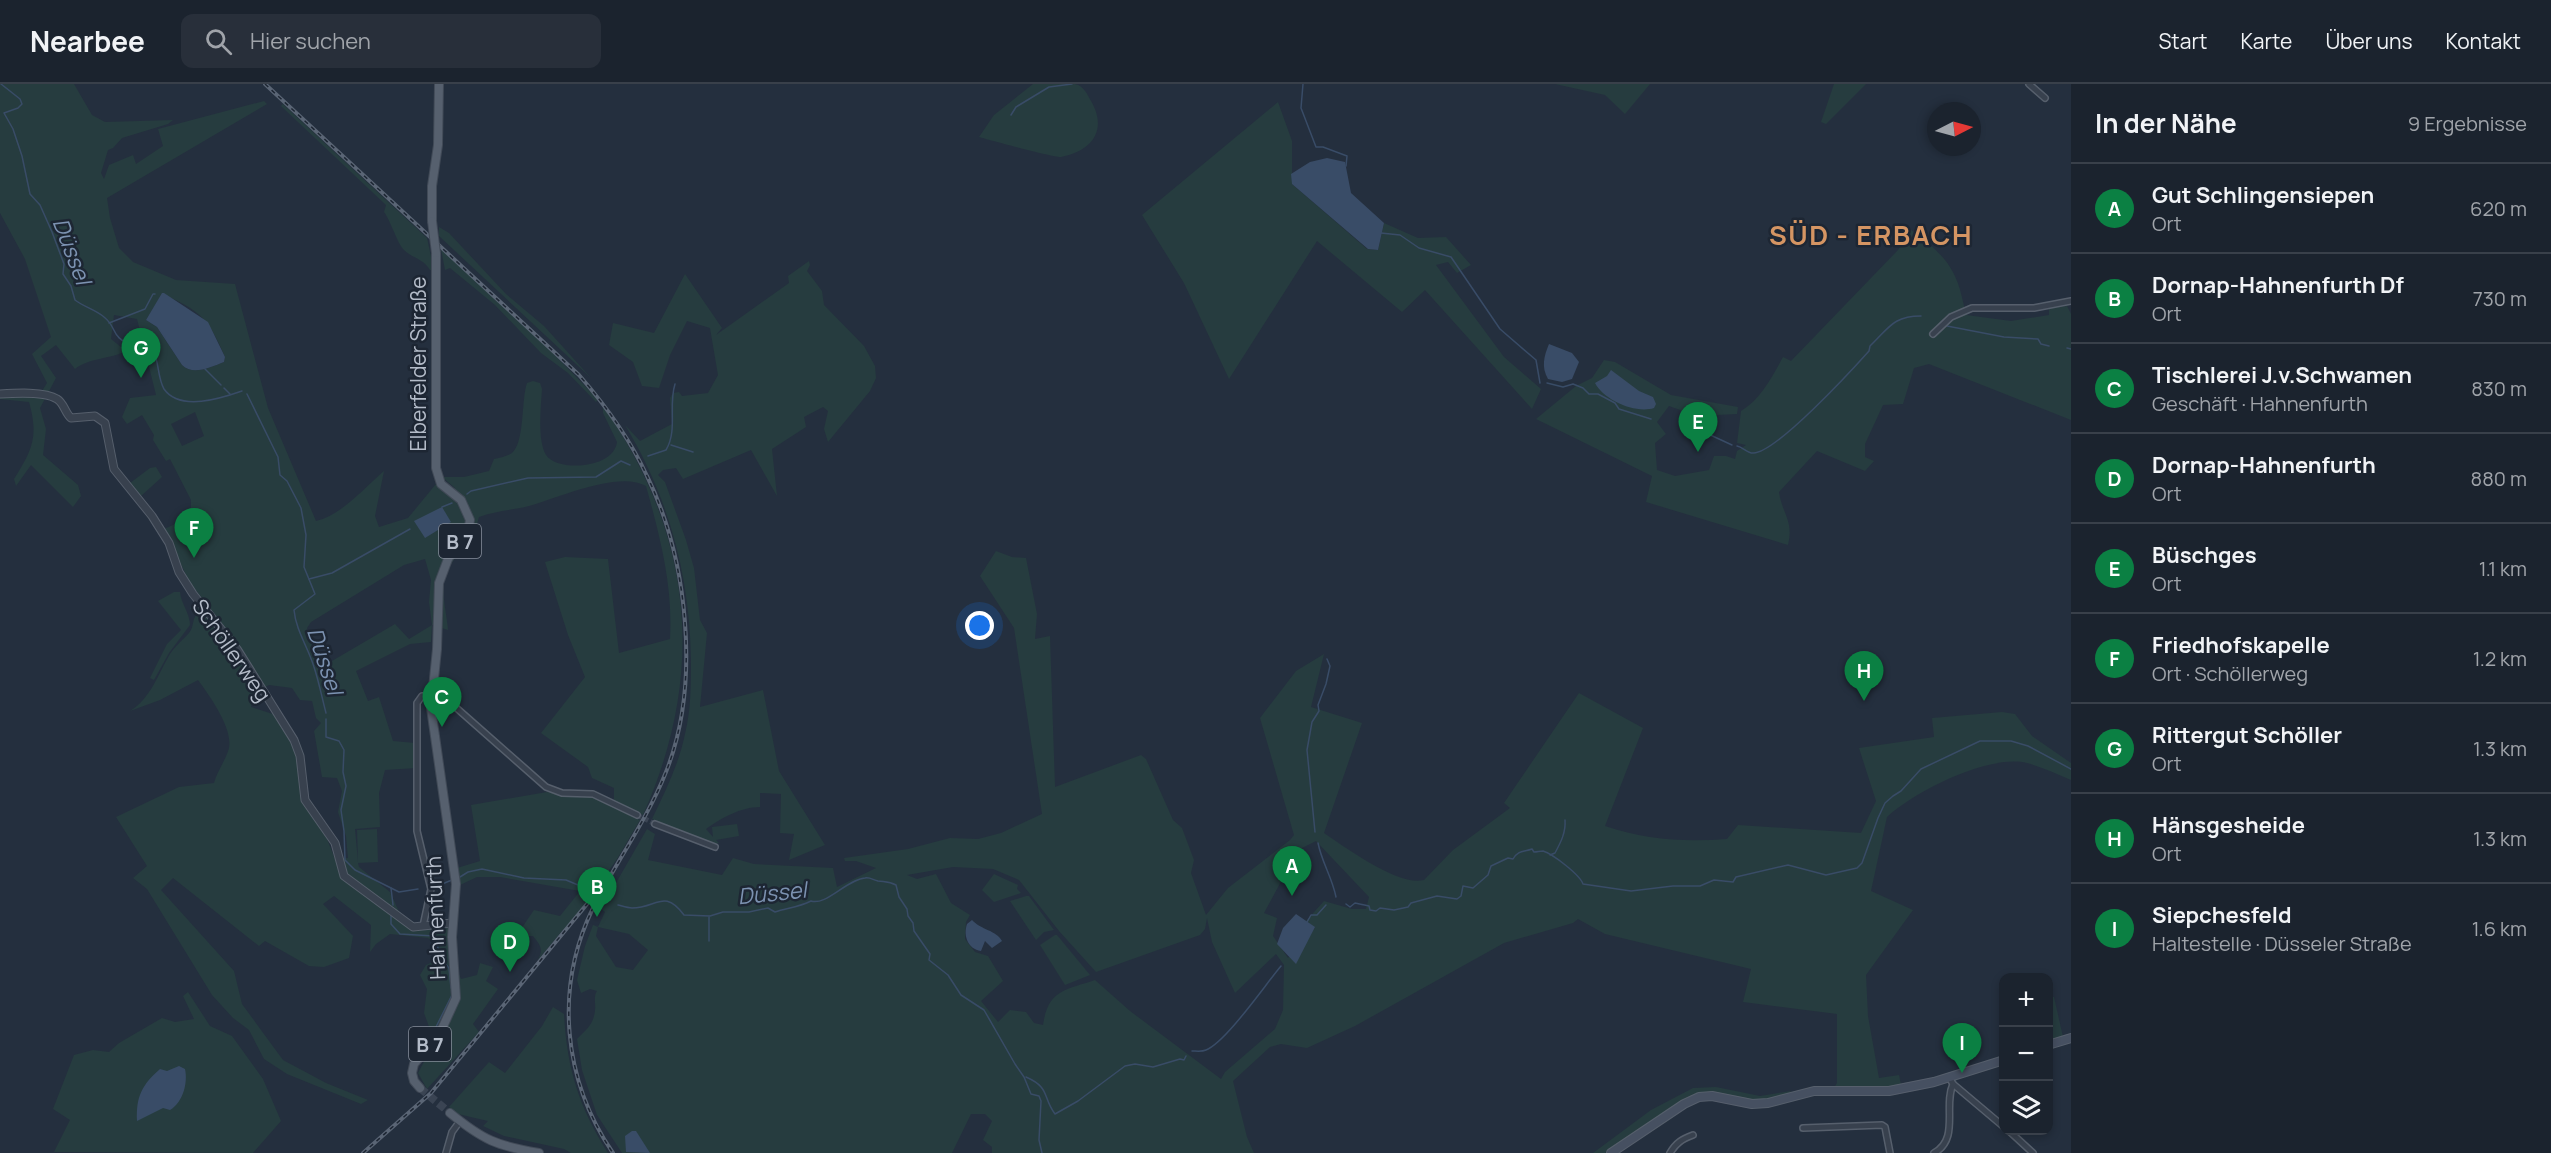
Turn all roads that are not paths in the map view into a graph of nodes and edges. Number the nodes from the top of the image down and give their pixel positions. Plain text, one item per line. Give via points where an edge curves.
1 (439, 84) edge
2 (2029, 84) edge
3 (2045, 98) dead end
4 (2071, 301) edge
5 (1933, 334) dead end
6 (0, 393) edge
7 (433, 693) junction
8 (637, 815) tunnel mouth
9 (655, 824) tunnel mouth
10 (715, 847) dead end
11 (452, 923) junction
12 (423, 926) junction
13 (2071, 1038) edge
14 (2053, 1044) edge
15 (1999, 1062) edge
16 (1951, 1081) junction
17 (420, 1088) tunnel mouth
18 (450, 1113) tunnel mouth
19 (460, 1121) junction
20 (1999, 1123) edge
21 (1803, 1128) dead end
22 (2012, 1135) edge
23 (1693, 1136) dead end
24 (446, 1153) edge
25 (539, 1153) edge
26 (1611, 1153) edge
27 (1670, 1153) edge
28 (1890, 1153) edge
29 (1934, 1153) edge
30 (2032, 1153) edge

1 - 7 main road, Elberfelder Straße / B 7, bridge via 438,145 432,186 436,253 435,468 441,484 461,500 470,520 443,570 437,595
2 - 3 street
4 - 5 street via 2034,308 1972,308 1951,316
6 - 12 street, Schöllerweg via 51,397 60,401 70,418 94,416 103,421 114,469 152,516 192,594 237,649 294,740 300,756 305,801 335,843 344,876 413,927
7 - 8 street via 444,697 546,787 562,793 593,794
7 - 11 main road, Hahnenfurth / B 7 via 431,721 456,884
7 - 12 street via 422,696 417,703 417,831 431,884
9 - 10 street
11 - 12 street, Schöllerweg
11 - 17 main road, Hahnenfurth / B 7 via 456,998 441,1031 414,1064 412,1073
13 - 14 main road
15 - 16 main road
16 - 20 street
16 - 26 main road via 1889,1091 1814,1091 1768,1103 1699,1097
16 - 29 street via 1949,1131 1940,1150
18 - 19 main road
19 - 24 street
19 - 25 main road via 501,1146
21 - 28 street via 1882,1125
22 - 30 street
23 - 27 street via 1683,1138

